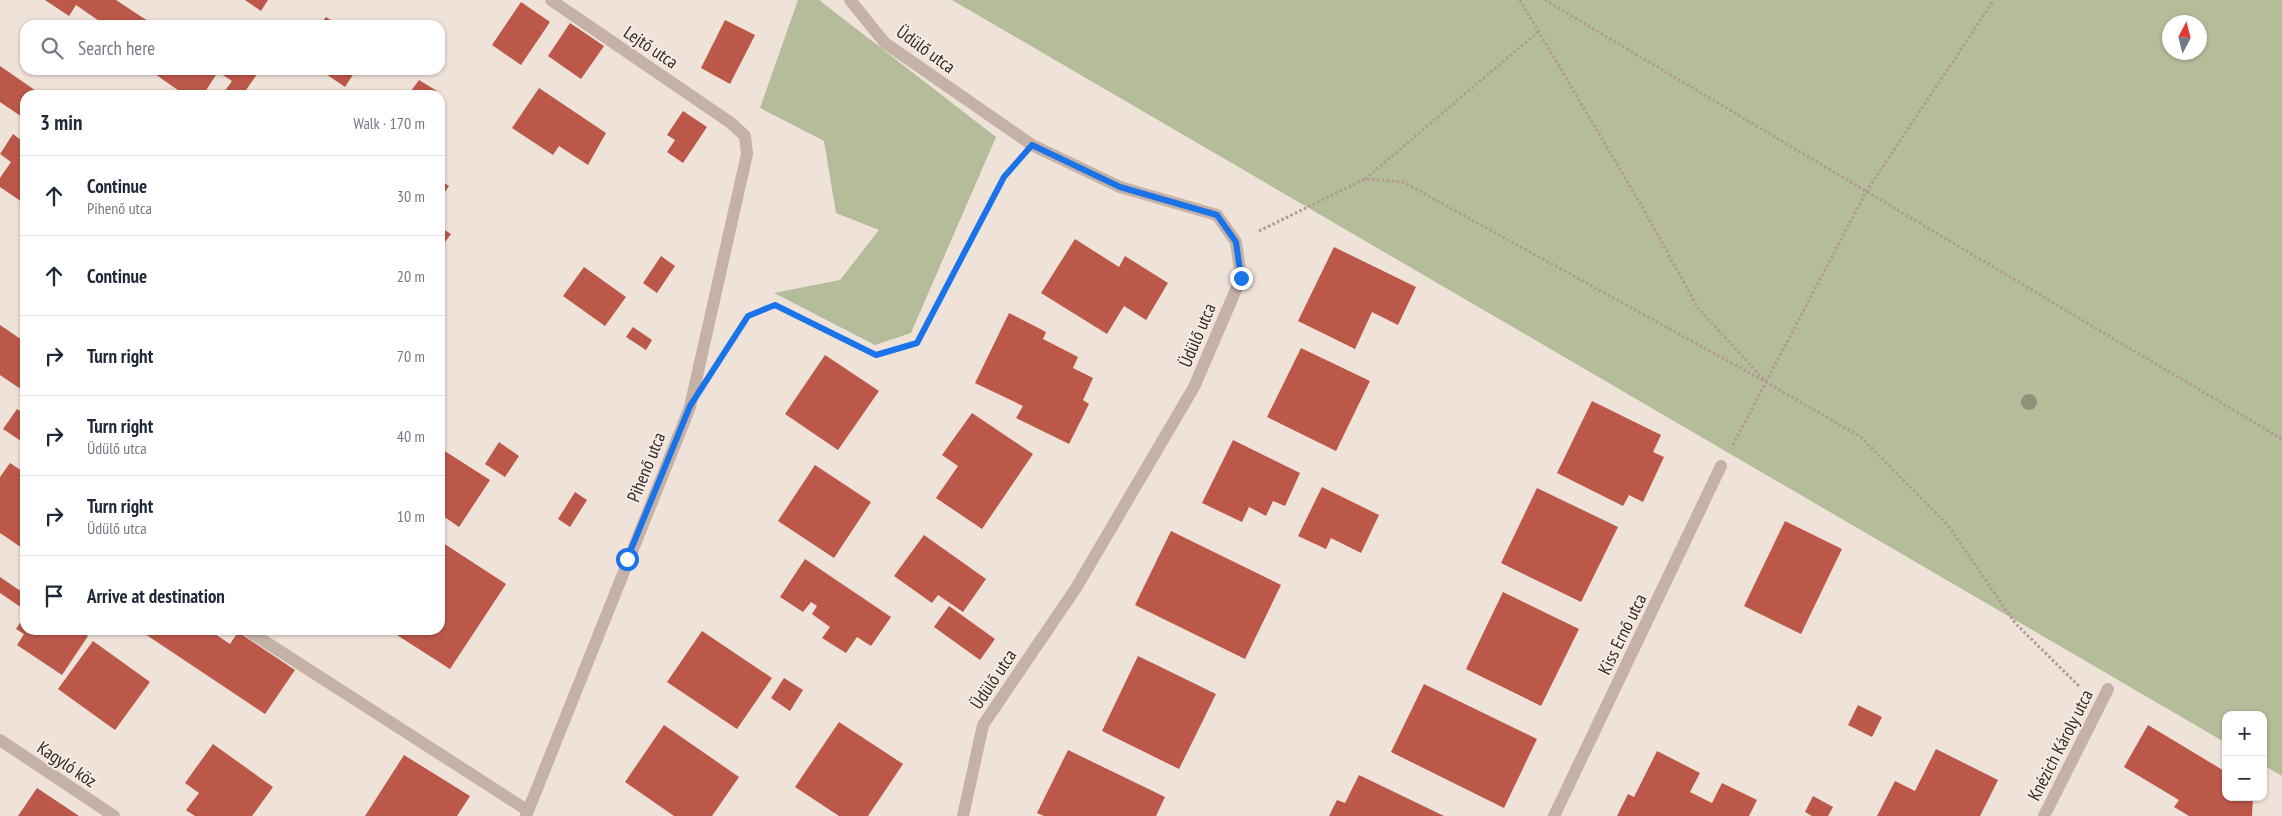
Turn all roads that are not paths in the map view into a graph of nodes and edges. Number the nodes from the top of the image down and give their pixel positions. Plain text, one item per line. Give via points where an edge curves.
1 (551, 0) edge
2 (850, 0) edge
3 (731, 123) joint
4 (1722, 466) road end
5 (255, 635) edge
6 (2108, 689) dead end
7 (0, 740) edge
8 (526, 813) edge
9 (114, 816) edge
10 (963, 816) edge
11 (1554, 816) edge
12 (2044, 816) edge

1 - 3 street, Lejtő utca
2 - 10 street, Üdülő utca via 885,43 1032,145 1120,187 1217,215 1236,242 1241,278 1194,387 1076,588 983,725
3 - 8 street, Pihenő utca via 745,136 747,154 690,406
4 - 11 street, Kiss Ernő utca
5 - 8 street
6 - 12 street, Knézich Károly utca
7 - 9 street, Kagyló köz

